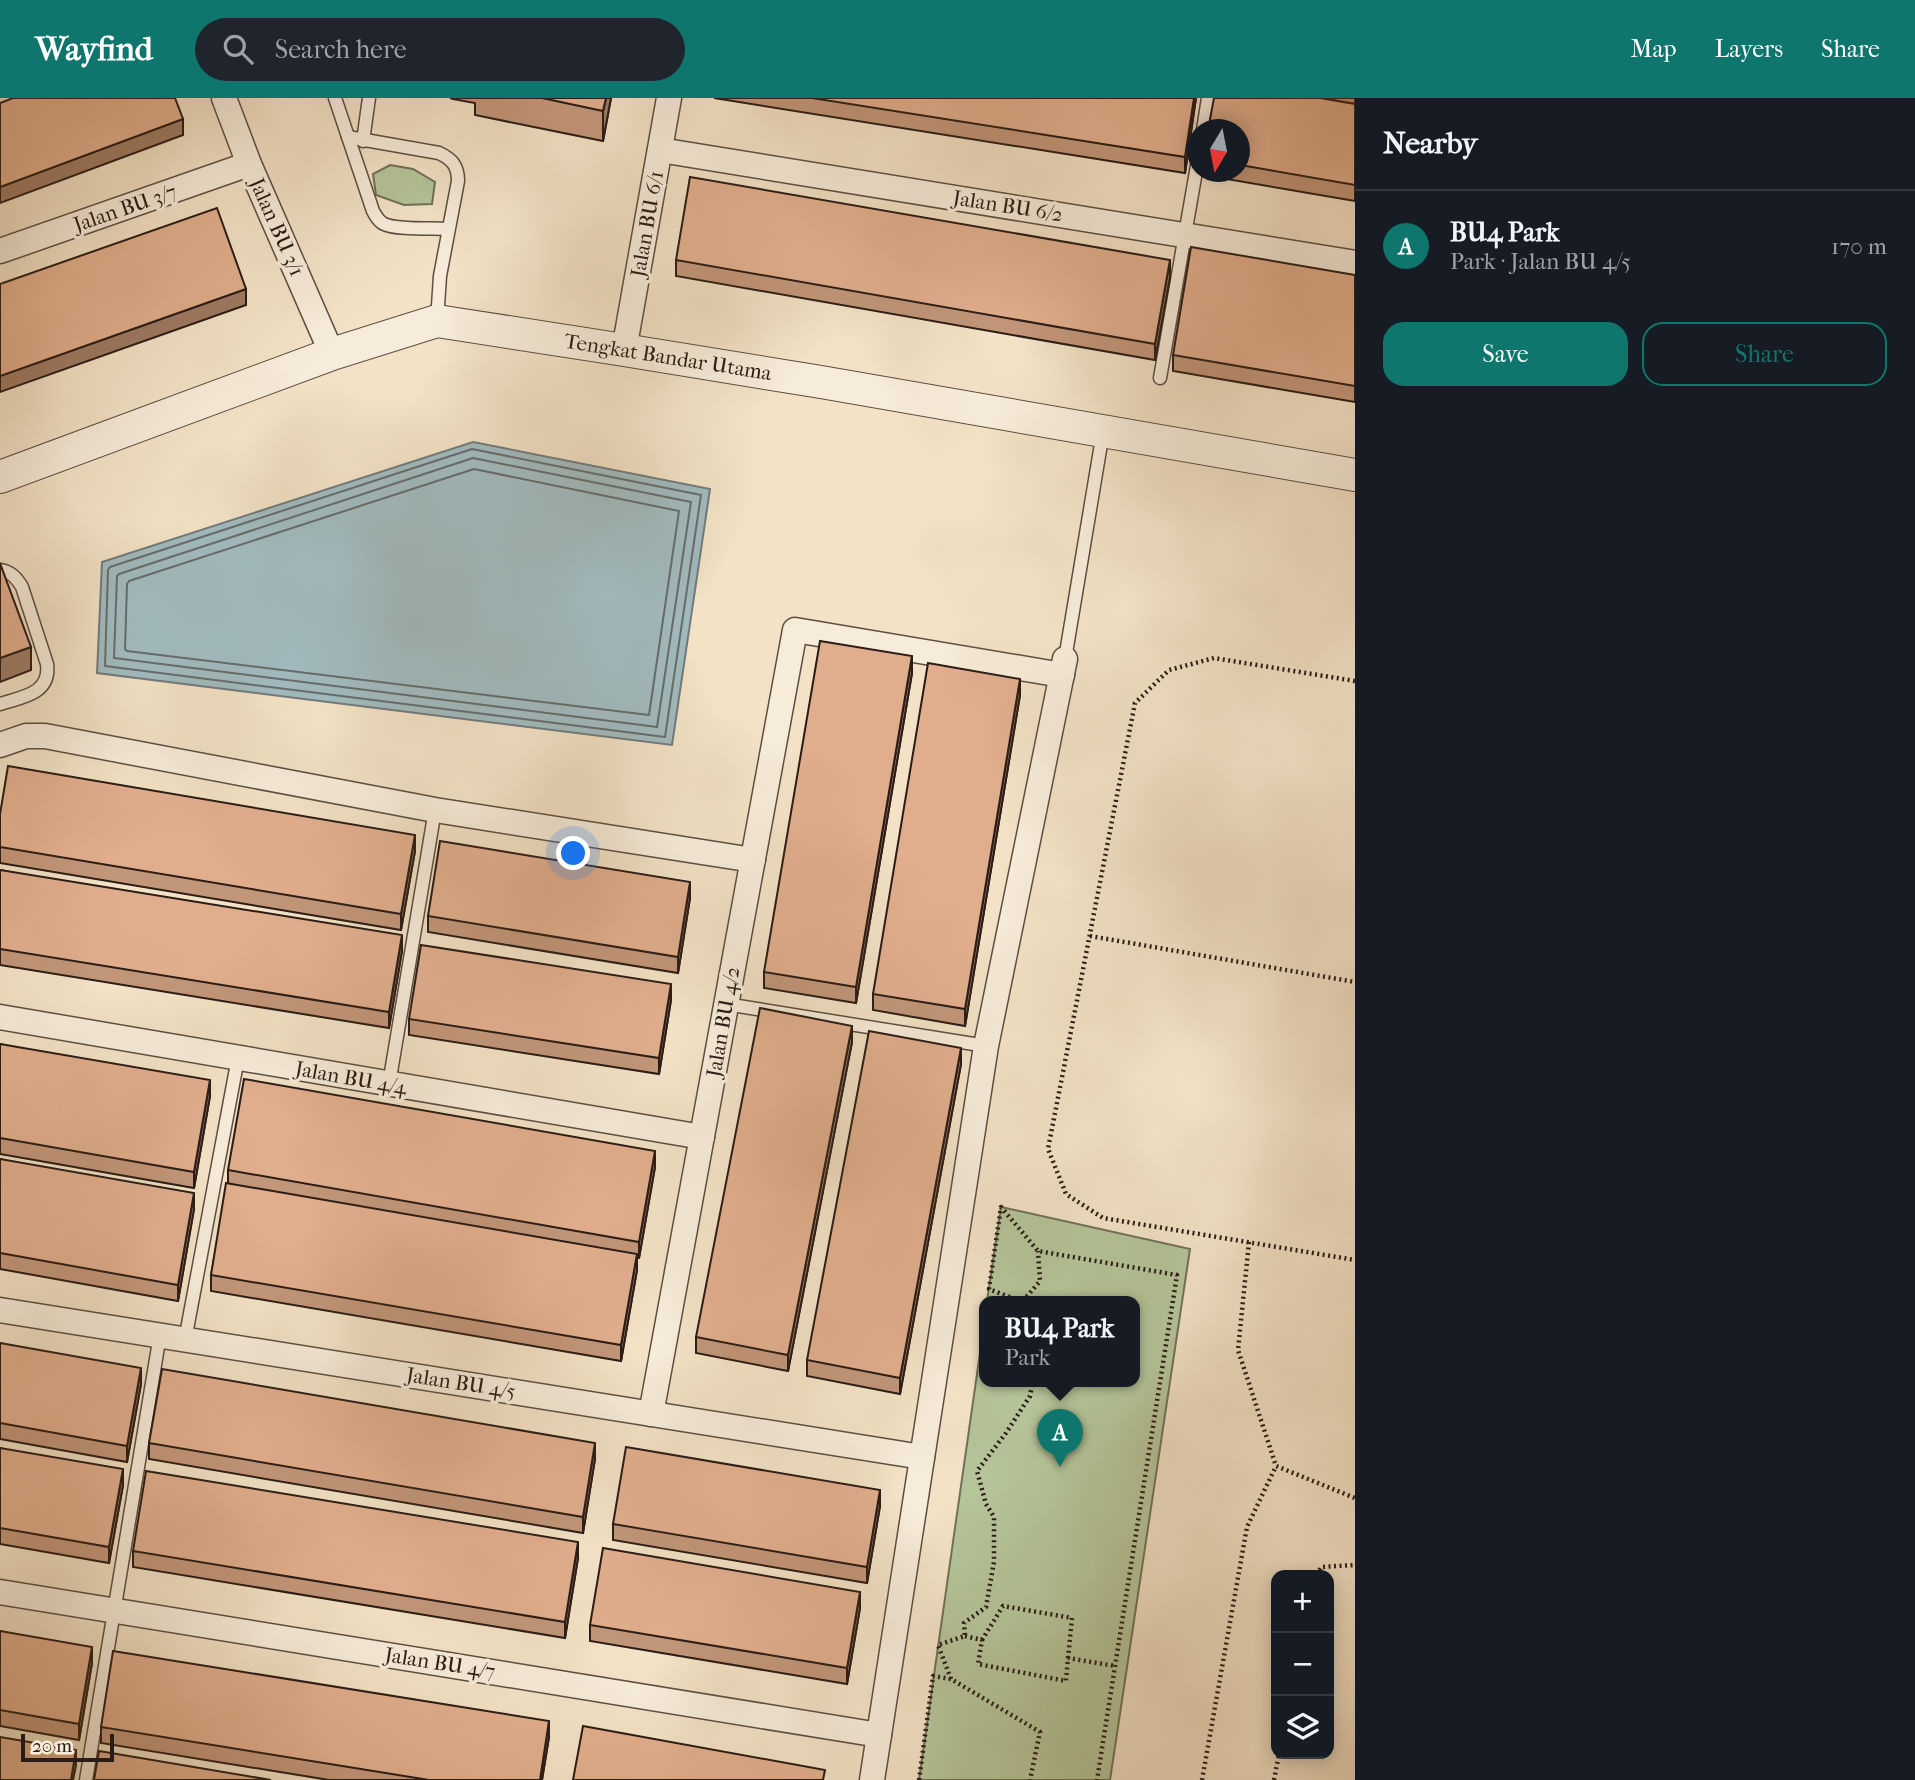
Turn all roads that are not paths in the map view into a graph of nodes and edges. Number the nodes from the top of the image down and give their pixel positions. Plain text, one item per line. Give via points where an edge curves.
1 (224, 98) edge
2 (335, 98) edge
3 (369, 98) edge
4 (669, 98) edge
5 (1208, 98) edge
6 (1205, 119) edge
7 (348, 137) junction
8 (363, 141) junction
9 (660, 150) junction
10 (249, 164) junction
11 (1194, 182) edge
12 (448, 229) junction
13 (1185, 235) junction
14 (0, 251) edge
15 (1355, 263) edge
16 (437, 321) junction
17 (624, 350) junction
18 (332, 355) junction
19 (1160, 378) dead end
20 (1103, 432) junction
21 (1355, 475) edge
22 (0, 477) edge
23 (0, 570) edge
24 (1063, 667) junction
25 (0, 704) edge
26 (0, 746) edge
27 (435, 810) junction
28 (753, 860) junction
29 (726, 1004) junction
30 (0, 1017) edge
31 (986, 1046) junction
32 (238, 1058) junction
33 (389, 1084) junction
34 (702, 1137) junction
35 (0, 1310) edge
36 (160, 1335) junction
37 (185, 1340) junction
38 (651, 1414) junction
39 (922, 1457) junction
40 (0, 1592) edge
41 (114, 1610) junction
42 (879, 1735) junction
43 (86, 1780) edge
44 (872, 1780) edge

1 - 10 street, Jalan BU 3/1
2 - 7 lane
3 - 8 lane
4 - 9 street, Jalan BU 6/1
5 - 6 lane
7 - 8 lane
7 - 12 lane via 377,219 394,226
8 - 12 lane via 439,153 454,163 458,181
9 - 13 street, Jalan BU 6/2
9 - 17 street, Jalan BU 6/1
10 - 14 street, Jalan BU 3/7
10 - 18 street, Jalan BU 3/1
11 - 13 lane
12 - 16 lane
13 - 15 street, Jalan BU 6/2
13 - 19 lane
16 - 17 street, Tengkat Bandar Utama
16 - 18 street, Tengkat Bandar Utama
17 - 20 street, Tengkat Bandar Utama
18 - 22 street, Tengkat Bandar Utama
20 - 21 street, Tengkat Bandar Utama
20 - 24 lane
23 - 25 lane via 18,578 49,673 41,689
24 - 28 street, Jalan BU 4/2 via 795,630
24 - 31 street
26 - 27 street via 26,736 45,736
27 - 28 street
27 - 33 lane
28 - 29 street, Jalan BU 4/2
29 - 31 lane
29 - 34 street, Jalan BU 4/2
30 - 32 street, Jalan BU 4/4
31 - 39 street
32 - 33 street, Jalan BU 4/4
32 - 37 lane
33 - 34 street, Jalan BU 4/4
34 - 38 street, Jalan BU 4/2
35 - 36 street, Jalan BU 4/5
36 - 37 street, Jalan BU 4/5
36 - 41 lane
37 - 38 street, Jalan BU 4/5
38 - 39 street, Jalan BU 4/5
39 - 42 street
40 - 41 street, Jalan BU 4/7
41 - 42 street, Jalan BU 4/7
41 - 43 lane
42 - 44 street

